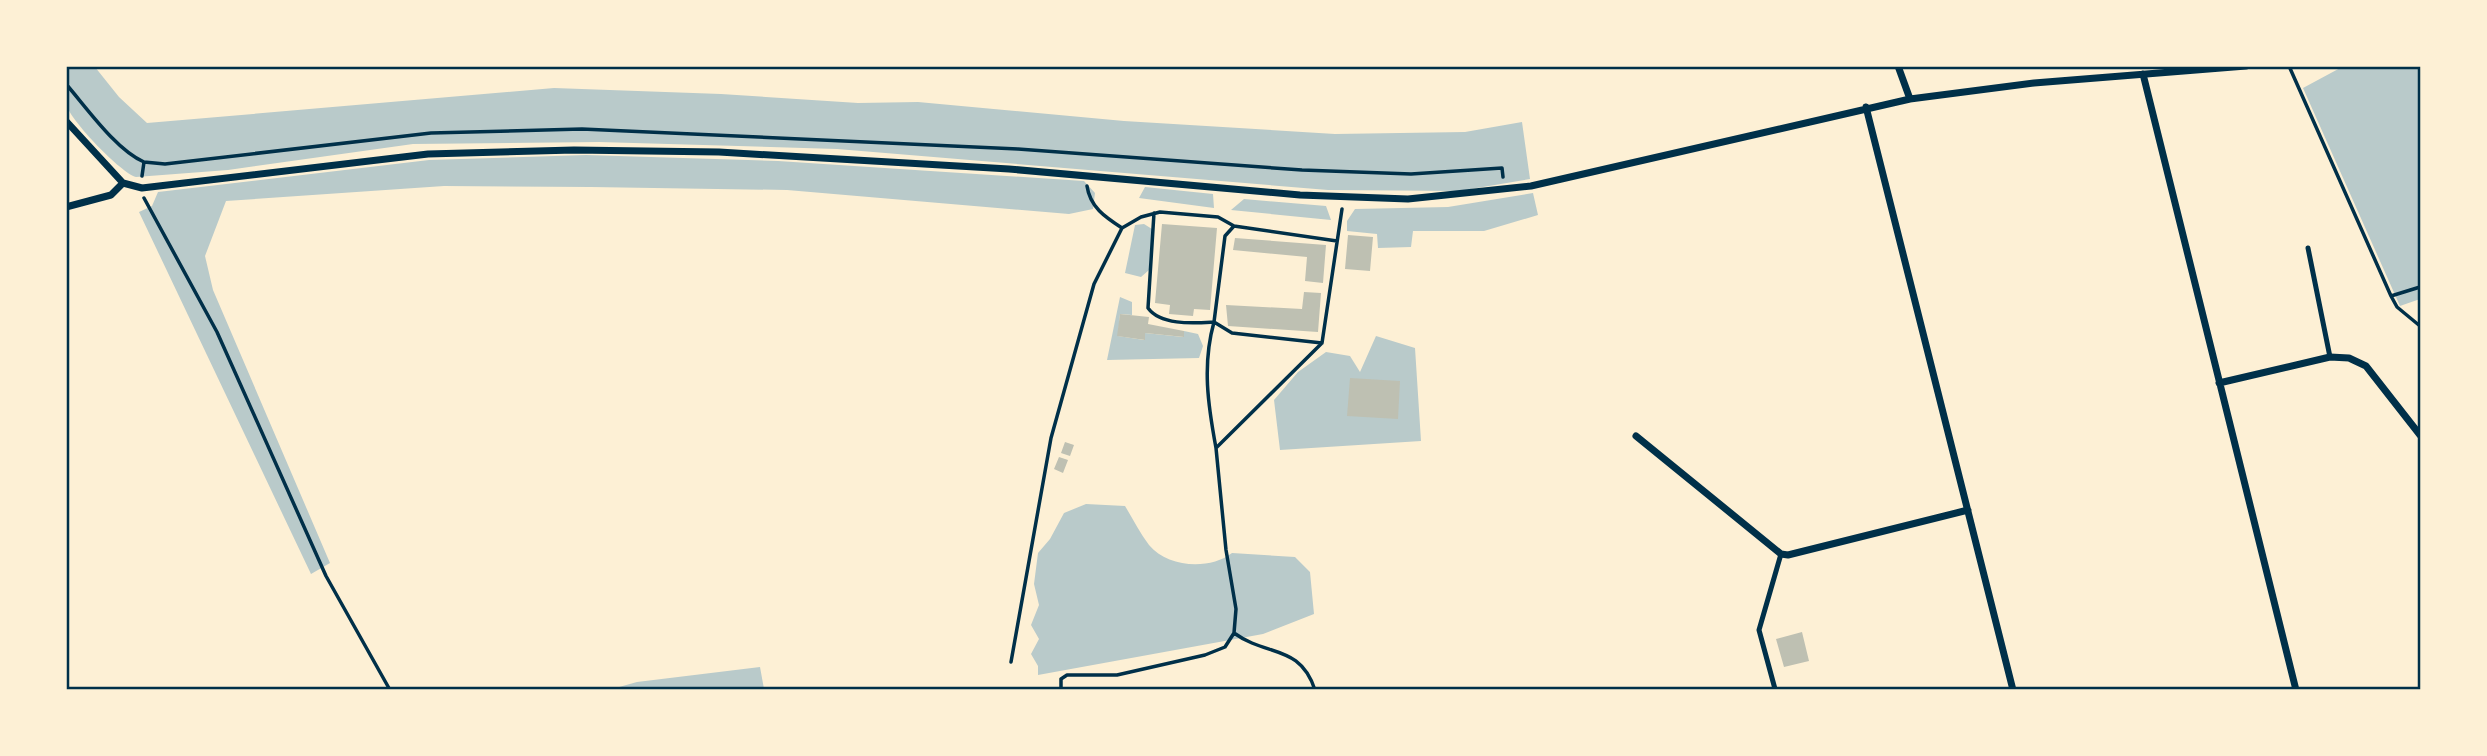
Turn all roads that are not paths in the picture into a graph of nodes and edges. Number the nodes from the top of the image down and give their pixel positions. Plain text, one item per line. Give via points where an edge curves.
1 (1898, 66) edge
2 (2246, 66) edge
3 (2143, 74) junction
4 (1910, 99) junction
5 (1866, 107) junction
6 (66, 121) edge
7 (123, 183) junction
8 (66, 207) edge
9 (2308, 248) dead end
10 (2330, 357) junction
11 (2219, 383) junction
12 (2420, 435) edge
13 (1636, 436) dead end
14 (1968, 510) junction
15 (1781, 554) junction
16 (1775, 689) edge
17 (2013, 690) edge
18 (2296, 690) edge

1 - 4 street
2 - 3 street
3 - 4 street
3 - 11 street
4 - 5 street
5 - 7 street via 1531,186 1408,199 719,152 574,150 428,154 142,188
5 - 14 street
6 - 7 street
7 - 8 street via 111,195
9 - 10 lane
10 - 11 street
10 - 12 street via 2349,358 2366,366
11 - 18 street
13 - 15 street
14 - 15 street
14 - 17 street
15 - 16 lane via 1759,630

